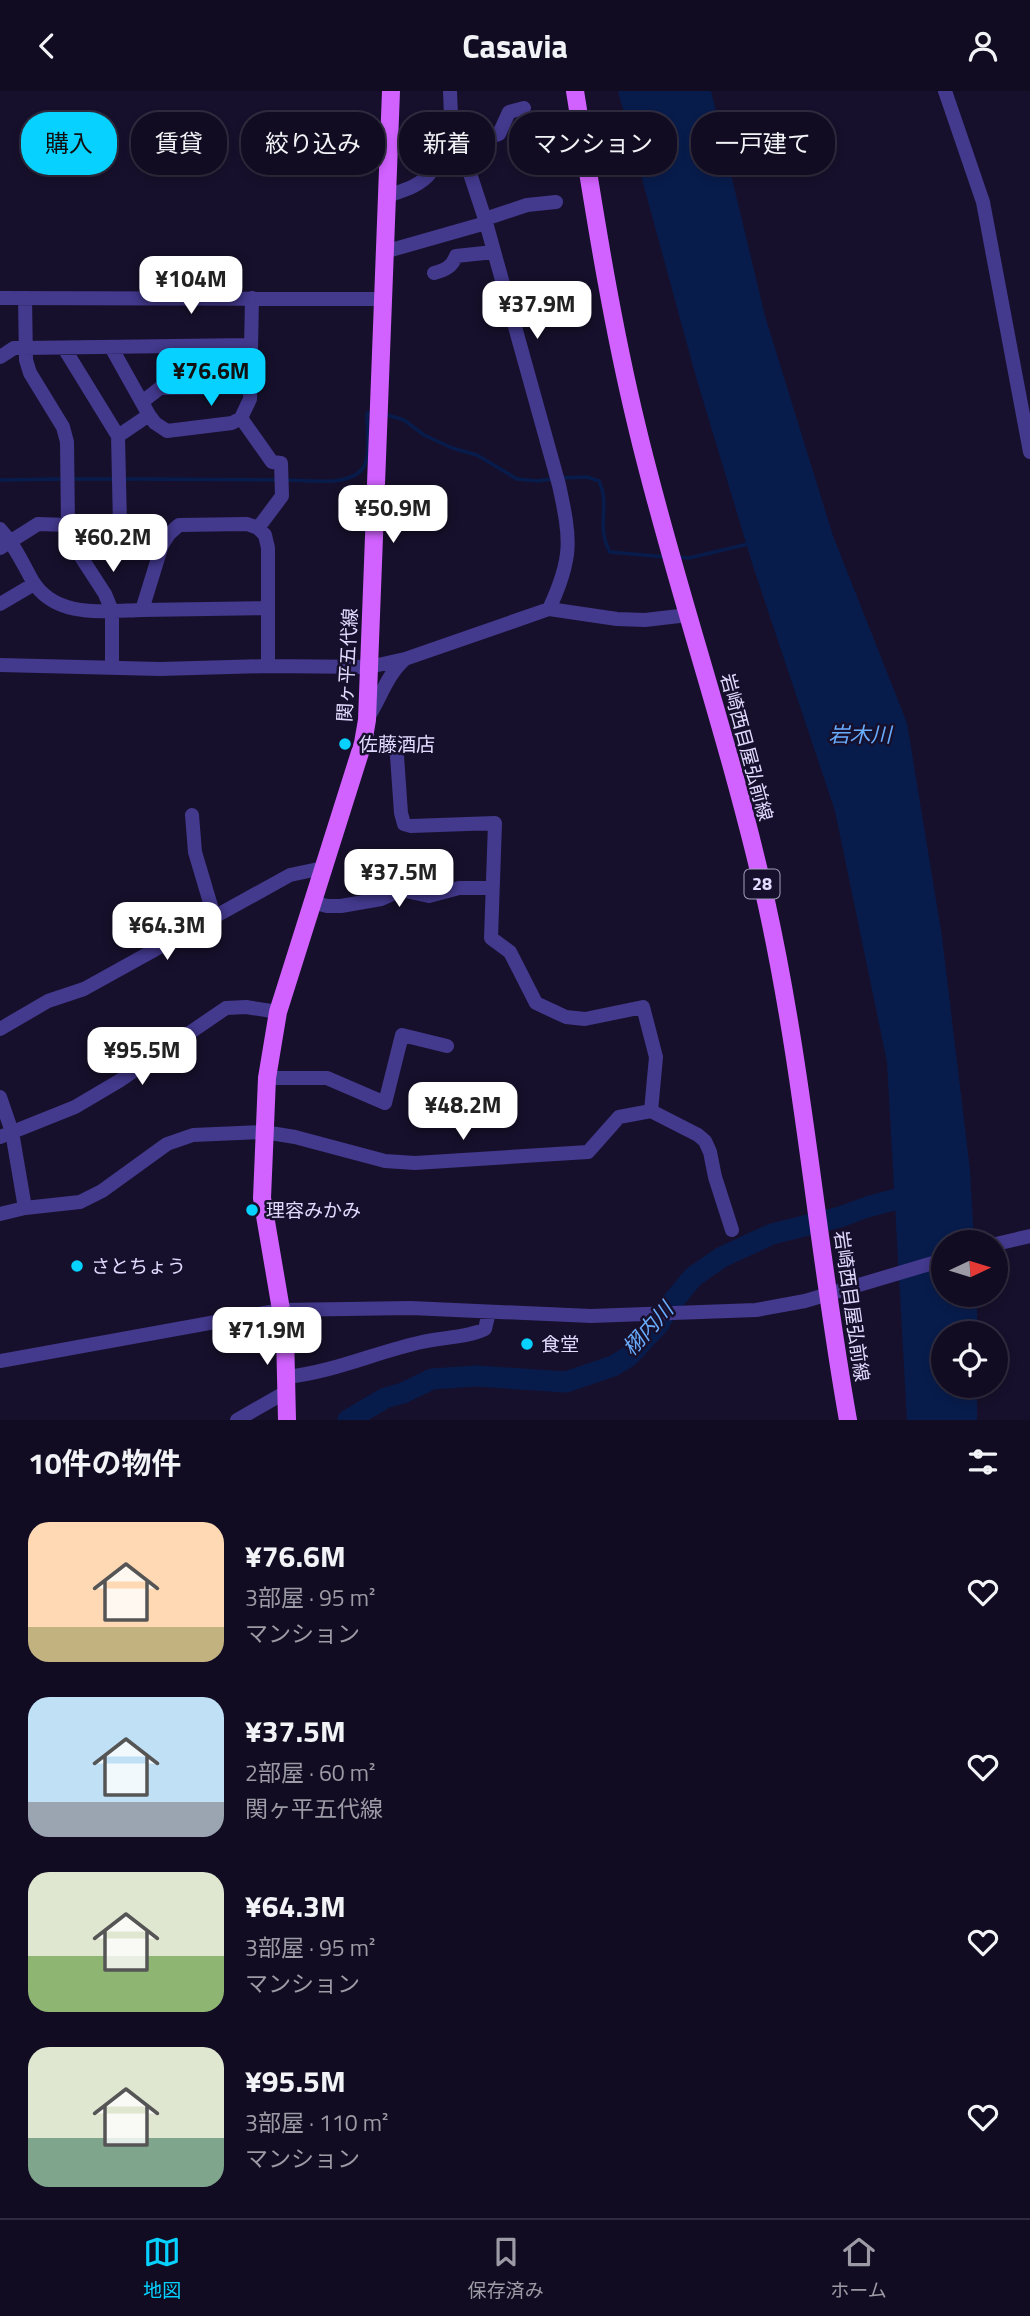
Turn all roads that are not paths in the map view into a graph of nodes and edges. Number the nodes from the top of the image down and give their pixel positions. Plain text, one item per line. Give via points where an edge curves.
1 (391, 91) edge
2 (450, 91) edge
3 (575, 91) edge
4 (945, 91) edge
5 (524, 108) dead end
6 (451, 112) edge
7 (495, 135) edge
8 (428, 175) edge
9 (471, 175) edge
10 (387, 195) junction
11 (556, 202) dead end
12 (485, 221) junction
13 (384, 252) junction
14 (494, 252) junction
15 (434, 273) dead end
16 (0, 298) edge
17 (25, 298) junction
18 (252, 298) junction
19 (383, 299) junction
20 (249, 345) junction
21 (111, 347) junction
22 (24, 348) junction
23 (64, 348) junction
24 (0, 357) edge
25 (251, 387) junction
26 (145, 409) junction
27 (241, 418) junction
28 (118, 436) junction
29 (1030, 452) edge
30 (68, 525) junction
31 (258, 528) junction
32 (0, 529) edge
33 (5, 544) edge
34 (162, 545) junction
35 (34, 583) junction
36 (0, 604) edge
37 (267, 608) junction
38 (549, 609) junction
39 (142, 610) junction
40 (112, 611) junction
41 (688, 615) junction
42 (405, 659) junction
43 (0, 665) edge
44 (268, 666) junction
45 (112, 667) junction
46 (369, 667) junction
47 (367, 720) junction
48 (363, 743) junction
49 (192, 815) dead end
50 (323, 868) junction
51 (492, 888) junction
52 (312, 902) junction
53 (214, 916) junction
54 (278, 1012) junction
55 (0, 1029) edge
56 (447, 1046) dead end
57 (267, 1078) junction
58 (0, 1097) edge
59 (651, 1111) junction
60 (264, 1132) junction
61 (6, 1134) edge
62 (25, 1208) junction
63 (0, 1214) edge
64 (732, 1230) dead end
65 (1030, 1236) edge
66 (1008, 1241) edge
67 (931, 1263) edge
68 (827, 1294) junction
69 (281, 1310) junction
70 (489, 1312) junction
71 (0, 1361) edge
72 (286, 1384) junction
73 (237, 1420) edge
74 (287, 1420) edge
75 (848, 1420) edge

1 - 10 main road, 関ヶ平五代線
2 - 6 street
3 - 41 main road, 岩崎西目屋弘前線 / 28 via 612,322
4 - 29 street via 983,202
5 - 7 street via 509,113
8 - 10 street
9 - 12 street
10 - 13 main road, 関ヶ平五代線
11 - 12 street via 527,205
12 - 13 street
12 - 14 street
13 - 19 main road, 関ヶ平五代線
14 - 15 street via 456,255 446,270
14 - 38 street via 555,469 569,540 567,563
16 - 17 street
17 - 18 street
17 - 22 street
18 - 19 street
18 - 20 street
19 - 46 main road, 関ヶ平五代線
20 - 21 street
20 - 25 street
21 - 23 street
21 - 26 street
22 - 23 street
22 - 24 street via 14,348
22 - 30 street via 30,373 63,427
23 - 28 street
25 - 26 street via 160,388
25 - 27 street via 248,408
26 - 27 street via 167,431
26 - 28 street
27 - 31 street via 272,462 281,463 282,496
28 - 34 street via 120,525
30 - 33 street via 38,524
30 - 40 street via 72,543
31 - 34 street via 247,524 179,525
31 - 37 street via 265,534 268,548
32 - 33 street
33 - 35 street
34 - 39 street
35 - 36 street
35 - 40 street via 63,606
37 - 39 street
37 - 44 street
38 - 41 street via 617,619
38 - 42 street
39 - 40 street
40 - 45 street
41 - 68 main road, 岩崎西目屋弘前線 / 28 via 765,898 786,1002
42 - 46 street
42 - 47 street via 393,670
43 - 45 street
44 - 45 street
44 - 46 street
46 - 47 main road, 関ヶ平五代線
47 - 48 main road, 関ヶ平五代線
48 - 50 main road, 関ヶ平五代線
48 - 51 street via 395,749 404,824 495,823
49 - 53 street via 195,852
50 - 52 main road, 関ヶ平五代線
50 - 53 street via 290,875
51 - 52 street via 459,888 429,897 401,890 381,899 341,906
51 - 59 street via 491,938 510,952 536,1003 566,1017 585,1019 643,1007 656,1057
52 - 54 main road, 関ヶ平五代線
53 - 55 street via 84,989 48,1001
54 - 57 main road, 関ヶ平五代線
54 - 61 street via 226,1008 75,1107
56 - 57 street via 402,1035 384,1103 327,1078
57 - 60 main road, 関ヶ平五代線
58 - 61 street
59 - 60 street via 619,1117 588,1152 415,1163 384,1161
59 - 64 street via 705,1141
60 - 62 street via 193,1135 167,1144 80,1202
60 - 69 main road, 関ヶ平五代線 via 262,1198
61 - 62 street
62 - 63 street
65 - 66 street
67 - 68 street
68 - 70 street via 768,1308 705,1313
68 - 75 main road, 岩崎西目屋弘前線 / 28
69 - 70 street via 356,1307
69 - 71 street
69 - 72 main road, 関ヶ平五代線
70 - 72 street via 485,1329 474,1334 421,1342
72 - 73 street
72 - 74 main road, 関ヶ平五代線

